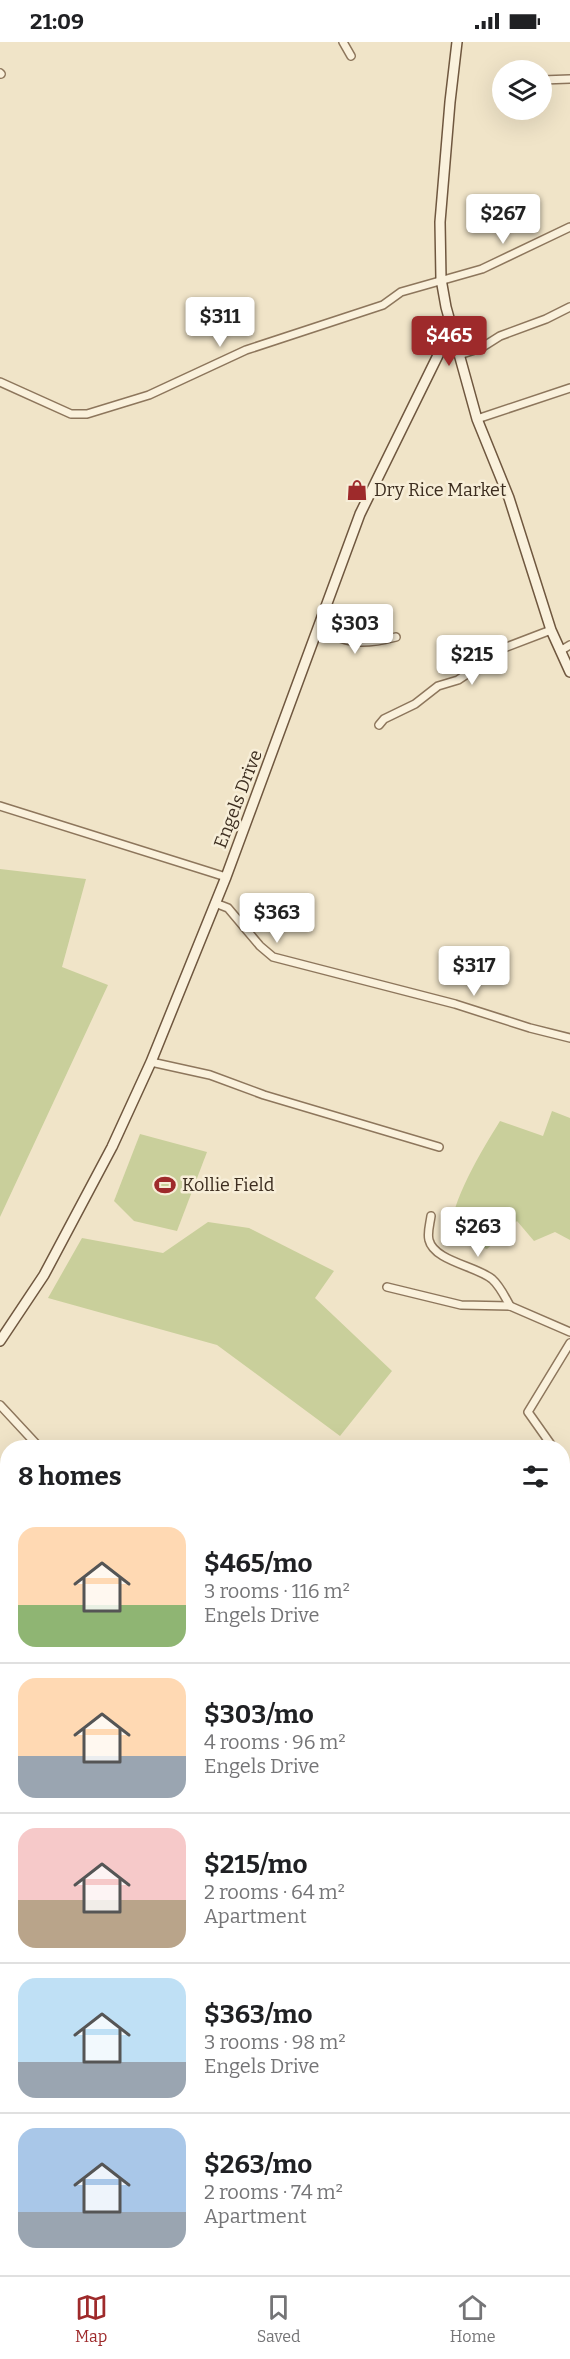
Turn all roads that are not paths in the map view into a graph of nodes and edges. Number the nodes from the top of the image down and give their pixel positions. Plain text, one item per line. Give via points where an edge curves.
1 (343, 42) edge
2 (457, 42) edge
3 (351, 56) dead end
4 (570, 79) edge
5 (552, 80) edge
6 (570, 227) edge
7 (441, 279) junction
8 (570, 307) edge
9 (452, 331) junction
10 (459, 355) junction
11 (0, 382) edge
12 (570, 388) edge
13 (477, 419) junction
14 (317, 630) junction
15 (551, 630) junction
16 (396, 637) dead end
17 (570, 645) edge
18 (560, 651) junction
19 (570, 672) edge
20 (379, 725) dead end
21 (0, 806) edge
22 (226, 877) junction
23 (215, 903) junction
24 (570, 1038) edge
25 (151, 1062) junction
26 (439, 1147) dead end
27 (431, 1216) dead end
28 (387, 1287) dead end
29 (510, 1306) junction
30 (570, 1332) edge
31 (0, 1341) edge
32 (570, 1343) edge
33 (0, 1405) edge
34 (33, 1440) edge
35 (548, 1440) edge

1 - 3 street
2 - 7 street via 440,222
4 - 5 street
6 - 7 street via 482,268
7 - 9 street
7 - 11 street via 402,292 383,305 246,350 149,395 87,414 71,414
8 - 10 street
9 - 10 street
9 - 14 street, Engels Drive via 360,513
10 - 13 street
12 - 13 street
13 - 15 street via 509,498
14 - 16 street via 351,642 370,643
14 - 22 street, Engels Drive
15 - 18 street
15 - 20 street via 483,656 464,676 438,686
17 - 18 street
18 - 19 street
21 - 22 street
22 - 23 street, Engels Drive
23 - 24 street via 228,908 273,957
23 - 25 street, Engels Drive
25 - 26 street via 210,1075
25 - 31 street, Engels Drive via 112,1147 44,1275
27 - 29 street via 431,1246 492,1279
28 - 29 street via 461,1305
29 - 30 street
32 - 35 street via 528,1412
33 - 34 street

